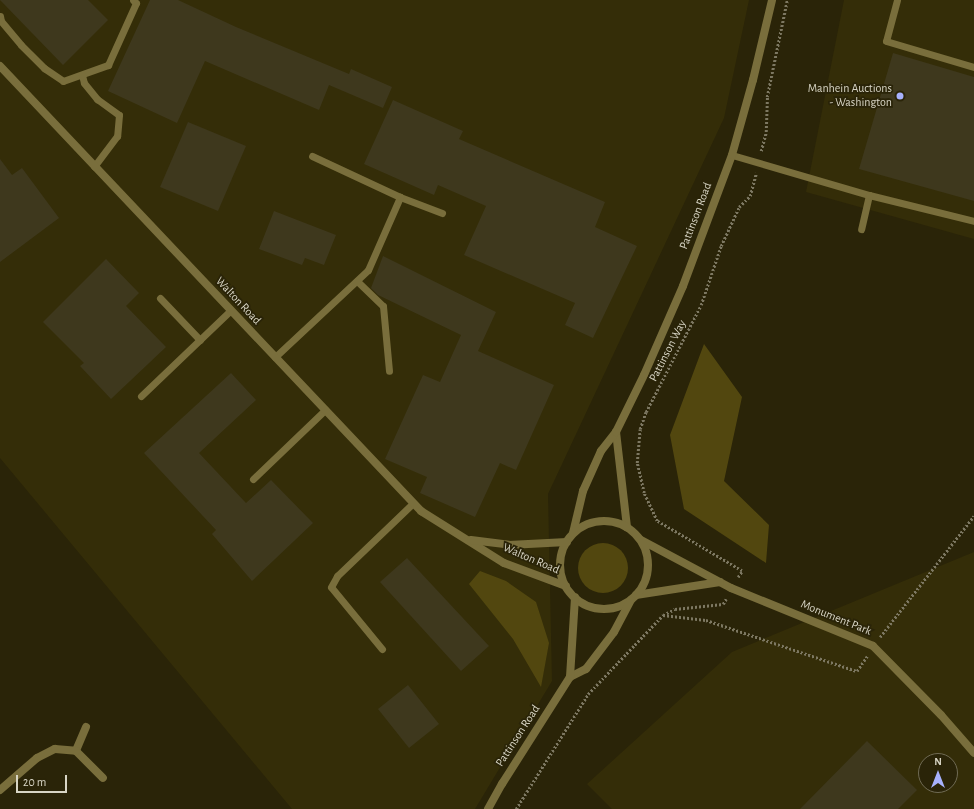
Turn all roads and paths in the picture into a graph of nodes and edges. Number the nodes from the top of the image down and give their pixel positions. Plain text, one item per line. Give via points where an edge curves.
1 (133, 0) edge
2 (772, 0) edge
3 (787, 0) edge
4 (897, 0) edge
5 (0, 16) edge
6 (0, 66) edge
7 (974, 67) edge
8 (82, 75) junction
9 (732, 154) junction
10 (312, 156) dead end
11 (759, 163) junction
12 (94, 166) junction
13 (869, 195) junction
14 (400, 197) junction
15 (442, 214) dead end
16 (974, 221) edge
17 (860, 229) dead end
18 (357, 281) junction
19 (160, 298) dead end
20 (230, 310) junction
21 (200, 340) junction
22 (275, 357) junction
23 (389, 371) dead end
24 (141, 396) dead end
25 (325, 410) junction
26 (616, 432) junction
27 (253, 479) dead end
28 (413, 503) junction
29 (974, 516) edge
30 (627, 527) junction
31 (574, 533) junction
32 (468, 540) junction
33 (641, 540) junction
34 (567, 542) junction
35 (720, 582) junction
36 (566, 586) junction
37 (732, 588) junction
38 (575, 597) junction
39 (634, 597) junction
40 (663, 615) junction
41 (873, 646) junction
42 (382, 649) dead end
43 (570, 677) junction
44 (86, 727) dead end
45 (76, 751) junction
46 (974, 753) edge
47 (103, 778) dead end
48 (0, 790) edge
49 (488, 809) edge
50 (516, 809) edge

1 - 8 lane via 136,3 108,65
2 - 9 street, Pattinson Road
3 - 11 path, Pattinson Way via 767,97 766,132
4 - 7 lane via 886,41
5 - 8 lane via 1,21 44,68 63,81
6 - 12 street, Walton Road
8 - 12 lane via 84,83 97,99 119,115 117,136
9 - 11 lane
9 - 26 street, Pattinson Road via 683,286
10 - 14 lane
11 - 13 lane
11 - 37 path, Pattinson Way via 750,196 739,207 721,246 701,305 646,412 640,429 637,463 644,493 657,521 742,571
12 - 20 street, Walton Road
13 - 16 lane
13 - 17 lane
14 - 15 lane
14 - 18 lane via 368,270
18 - 22 lane
18 - 23 lane via 383,306
19 - 21 lane
20 - 21 lane
20 - 22 street, Walton Road
21 - 24 lane
22 - 25 street, Walton Road
25 - 27 lane
25 - 28 street, Walton Road
26 - 30 street
26 - 31 street, Pattinson Road via 601,451 583,491
28 - 32 street, Walton Road via 420,511
28 - 42 lane via 336,576 331,587
29 - 41 path
30 - 31 street via 614,522 599,521 585,525
30 - 33 street
31 - 34 street
32 - 34 street, Walton Road via 509,545
32 - 36 street, Walton Road via 504,563
33 - 35 street, Monument Park
33 - 39 street via 647,553 648,568 644,583
34 - 36 street via 560,564
35 - 37 street, Monument Park
35 - 39 street
36 - 38 street
37 - 40 path, Pattinson Way via 723,604 675,609
37 - 41 street, Monument Park
38 - 39 street via 588,606 603,609 618,607
38 - 43 street, Pattinson Road
39 - 43 street, Pattinson Road via 614,632 586,669
40 - 41 path via 706,620 857,671
40 - 50 path via 588,694
41 - 46 street, Monument Park via 941,715
43 - 49 street, Pattinson Road
44 - 45 street
45 - 47 street
45 - 48 street via 55,749 37,758

